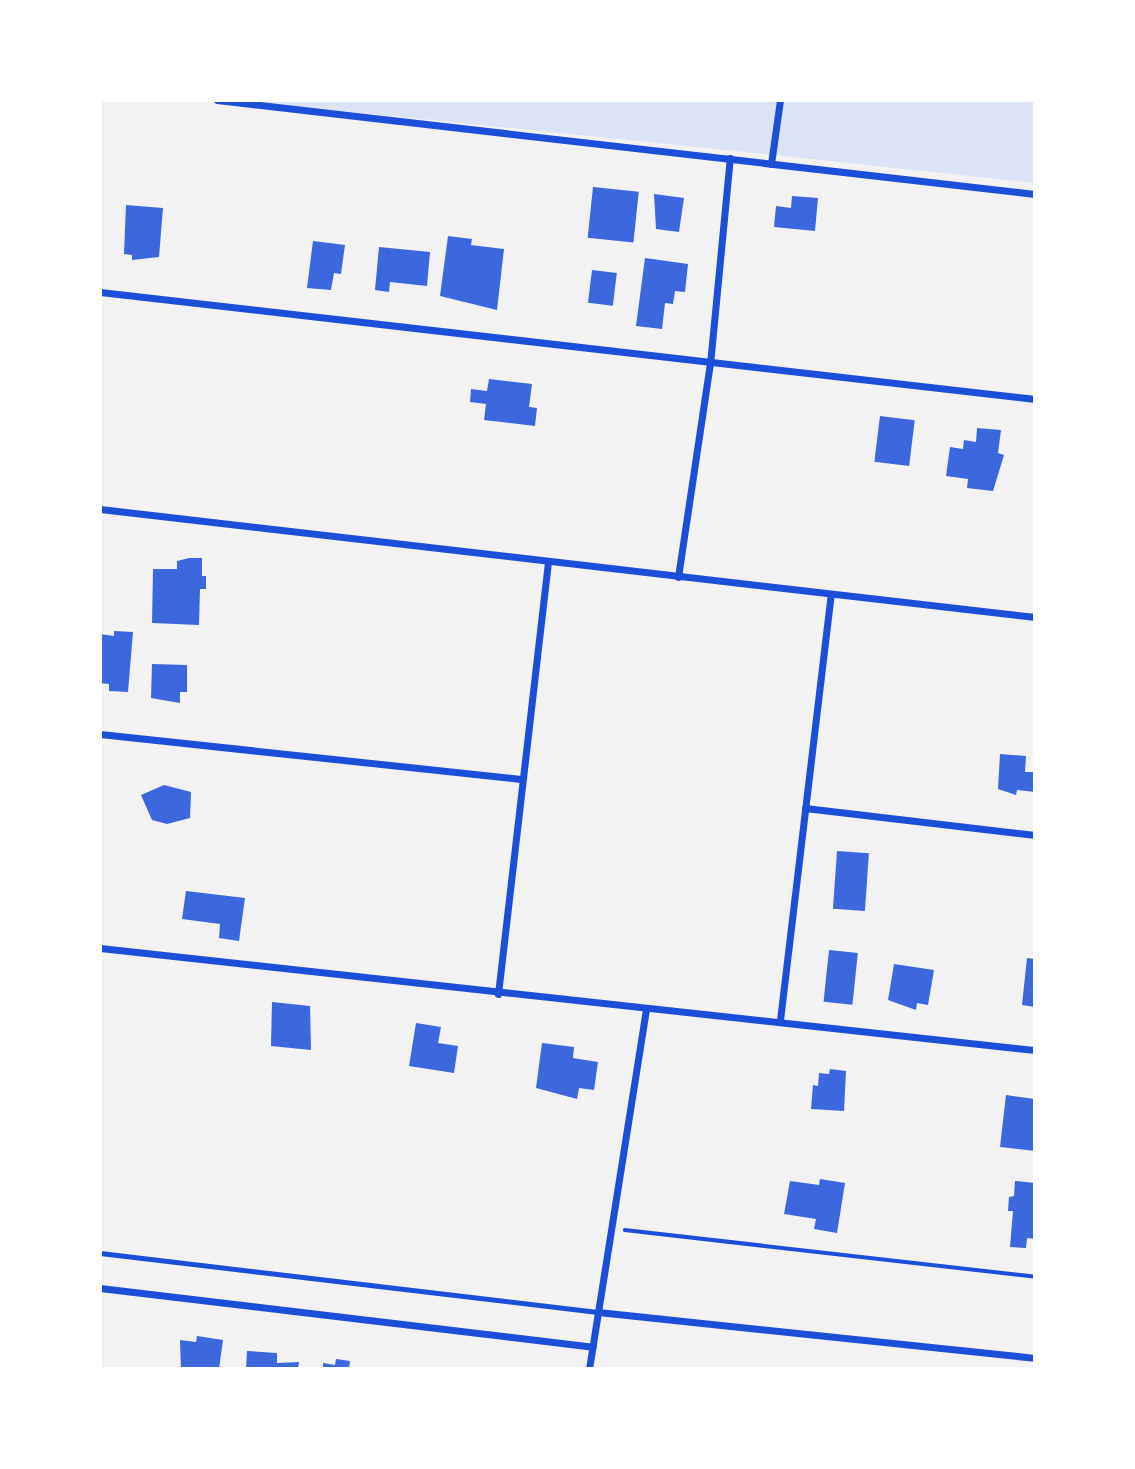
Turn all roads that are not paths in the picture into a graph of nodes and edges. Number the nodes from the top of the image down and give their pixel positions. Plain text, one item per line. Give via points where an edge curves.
1 (217, 100) edge
2 (780, 100) edge
3 (730, 159) junction
4 (771, 164) junction
5 (1035, 194) edge
6 (100, 292) edge
7 (710, 364) junction
8 (1035, 399) edge
9 (100, 509) edge
10 (548, 562) junction
11 (678, 577) junction
12 (831, 595) junction
13 (1035, 617) edge
14 (100, 734) edge
15 (521, 779) junction
16 (805, 808) junction
17 (1035, 835) edge
18 (100, 948) edge
19 (498, 994) junction
20 (646, 1008) junction
21 (779, 1020) junction
22 (1035, 1050) edge
23 (100, 1253) edge
24 (100, 1288) edge
25 (598, 1312) junction
26 (592, 1347) junction
27 (1035, 1358) edge
28 (589, 1369) edge

1 - 3 street
2 - 4 street
3 - 4 street
3 - 7 street
4 - 5 street
6 - 7 street
7 - 8 street
7 - 11 street
9 - 10 street
10 - 11 street
10 - 15 street
11 - 12 street
12 - 13 street
12 - 16 street
14 - 15 street
15 - 19 street
16 - 17 street
16 - 21 street
18 - 19 street
19 - 20 street
20 - 21 street
20 - 25 street
21 - 22 street
23 - 25 lane
24 - 26 street
25 - 26 street
25 - 27 street
26 - 28 street

